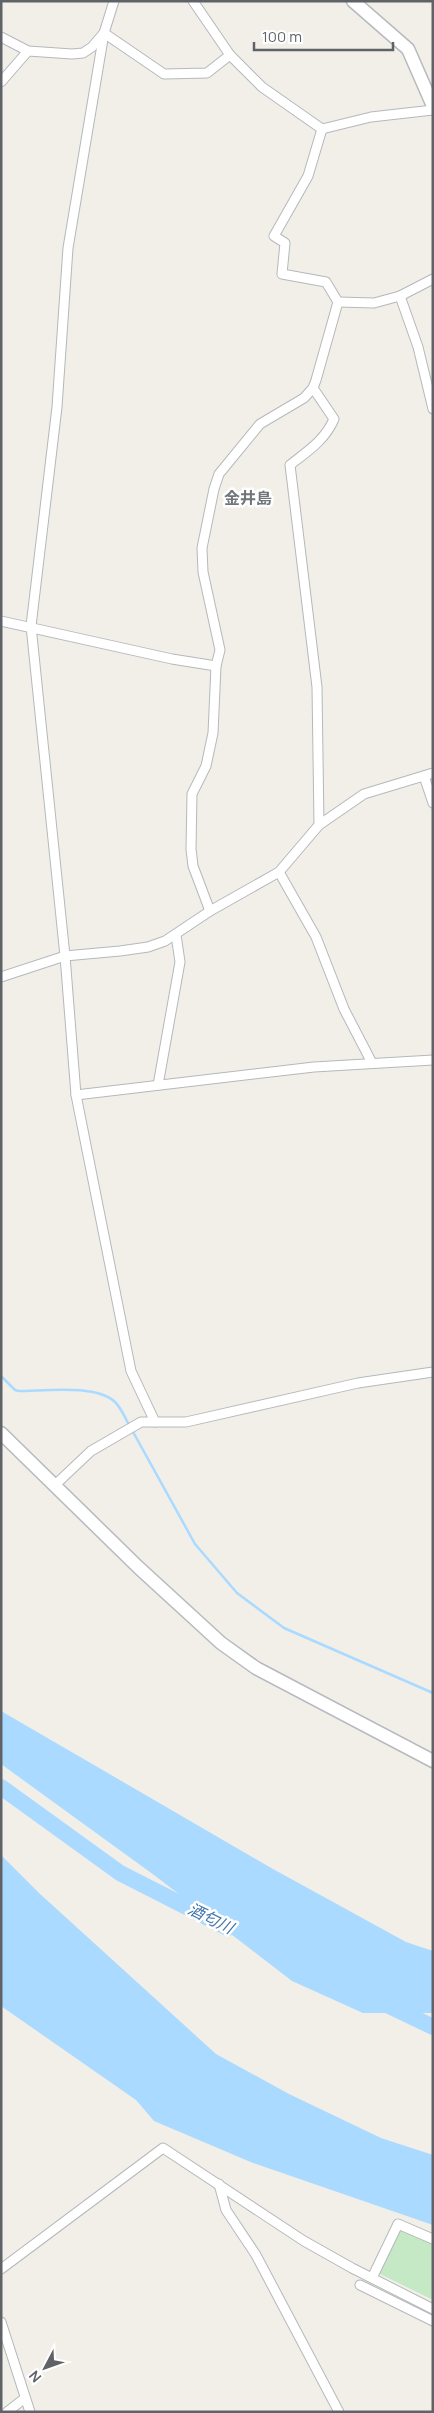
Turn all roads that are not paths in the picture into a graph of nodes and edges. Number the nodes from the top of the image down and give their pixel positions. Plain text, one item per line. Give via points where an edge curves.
1 (114, 1) edge
2 (193, 1) edge
3 (353, 1) edge
4 (104, 33) junction
5 (1, 37) edge
6 (28, 51) junction
7 (230, 55) junction
8 (1, 82) edge
9 (433, 106) edge
10 (433, 110) edge
11 (322, 129) junction
12 (433, 279) edge
13 (400, 296) junction
14 (338, 302) junction
15 (313, 388) junction
16 (433, 409) edge
17 (1, 621) edge
18 (31, 626) junction
19 (216, 666) junction
20 (429, 774) edge
21 (433, 803) edge
22 (319, 825) junction
23 (279, 872) junction
24 (210, 911) junction
25 (176, 935) junction
26 (65, 956) junction
27 (1, 977) edge
28 (433, 1060) edge
29 (372, 1063) junction
30 (158, 1085) junction
31 (76, 1095) junction
32 (433, 1372) edge
33 (156, 1422) junction
34 (1, 1433) edge
35 (55, 1485) junction
36 (433, 1761) edge
37 (219, 2184) junction
38 (433, 2239) edge
39 (1, 2269) edge
40 (372, 2278) junction
41 (360, 2285) dead end
42 (433, 2309) edge
43 (433, 2321) edge
44 (1, 2322) edge
45 (25, 2398) junction
46 (7, 2412) edge
47 (30, 2412) edge
48 (338, 2412) edge

1 - 4 street
2 - 7 street
3 - 9 street via 408,49
4 - 6 street via 83,53
4 - 7 street via 164,74 207,73
4 - 18 street via 68,248 56,407
5 - 6 street
6 - 8 street
7 - 11 street via 262,87
10 - 11 street via 370,117
11 - 14 street via 308,176 274,236 285,243 282,274 326,282
12 - 13 street
13 - 14 street via 374,303
13 - 16 street via 418,347
14 - 15 street
15 - 19 street via 304,398 260,424 219,474 214,488 202,548 203,572 220,650
15 - 22 street via 334,419 317,444 290,465 317,687
17 - 18 street
18 - 19 street
18 - 26 street
19 - 24 street via 213,733 206,766 192,794 193,866
20 - 21 street
20 - 22 street via 364,794
22 - 23 street
23 - 24 street
23 - 29 street via 316,937 344,1009
24 - 25 street
25 - 26 street via 148,947
25 - 30 street via 180,962
26 - 27 street
26 - 31 street
28 - 29 street
29 - 30 street
30 - 31 street
31 - 33 street via 131,1371
32 - 33 street via 358,1383 186,1422
33 - 35 street via 141,1422 91,1451
34 - 35 street
35 - 36 street via 221,1643 256,1668
37 - 39 street via 163,2148
37 - 40 street via 304,2241
37 - 48 street via 226,2210 256,2255
38 - 40 street via 398,2224
40 - 42 street
41 - 43 street
44 - 45 street
45 - 46 street
45 - 47 street

